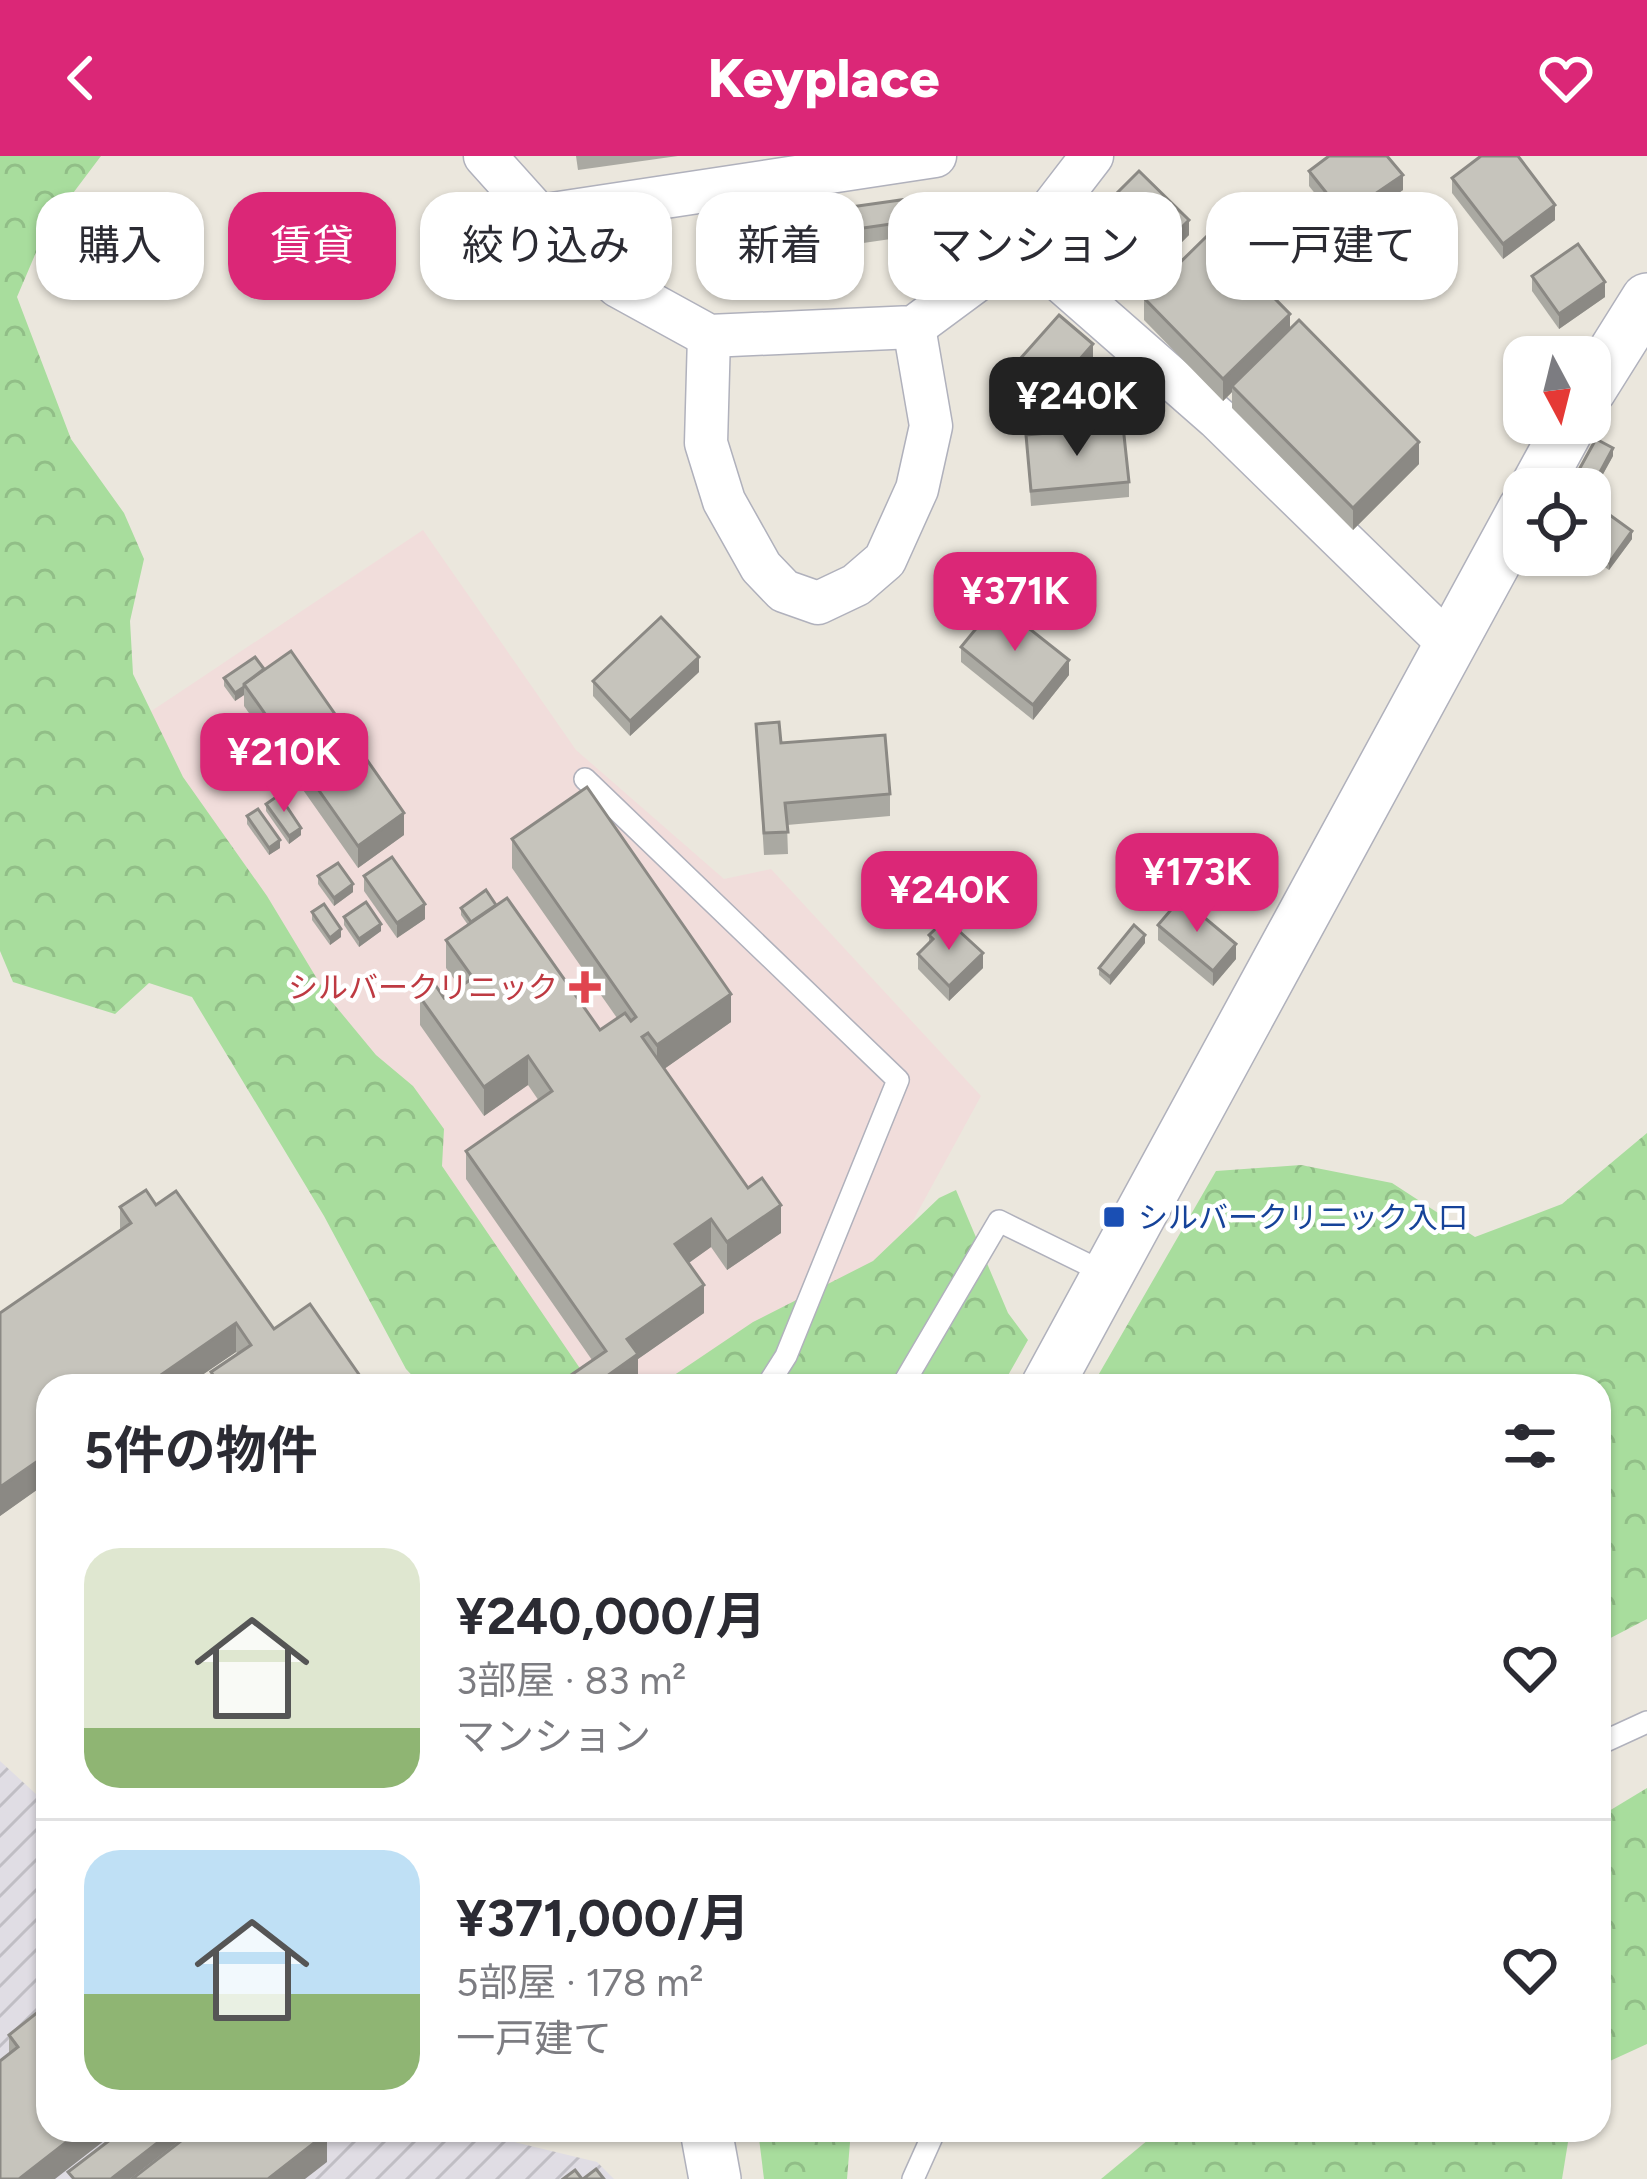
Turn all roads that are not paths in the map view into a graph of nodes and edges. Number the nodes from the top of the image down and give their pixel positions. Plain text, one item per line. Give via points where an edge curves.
1 (485, 156) edge
2 (934, 156) edge
3 (1092, 156) edge
4 (517, 192) edge
5 (1064, 192) edge
6 (672, 196) edge
7 (1647, 299) edge
8 (643, 300) edge
9 (950, 300) edge
10 (1082, 300) edge
11 (914, 327) junction
12 (709, 336) junction
13 (1611, 356) edge
14 (1503, 548) edge
15 (1450, 645) junction
16 (585, 779) dead end
17 (1108, 1274) junction
18 (775, 1374) edge
19 (909, 1374) edge
20 (1053, 1374) edge
21 (1647, 1722) edge
22 (1611, 1738) edge
23 (708, 2142) edge
24 (929, 2142) edge
25 (715, 2179) edge
26 (913, 2179) edge

1 - 4 street
2 - 6 street
3 - 5 street
7 - 13 street
8 - 12 street
9 - 11 street
10 - 15 street via 1217,418
11 - 12 street
11 - 12 street via 931,426 917,489 885,560 856,586 818,603 784,592 724,501 706,443
14 - 15 street
15 - 17 street
16 - 18 lane via 898,1080
17 - 19 lane via 999,1221
17 - 20 street
21 - 22 lane
23 - 25 street
24 - 26 lane

